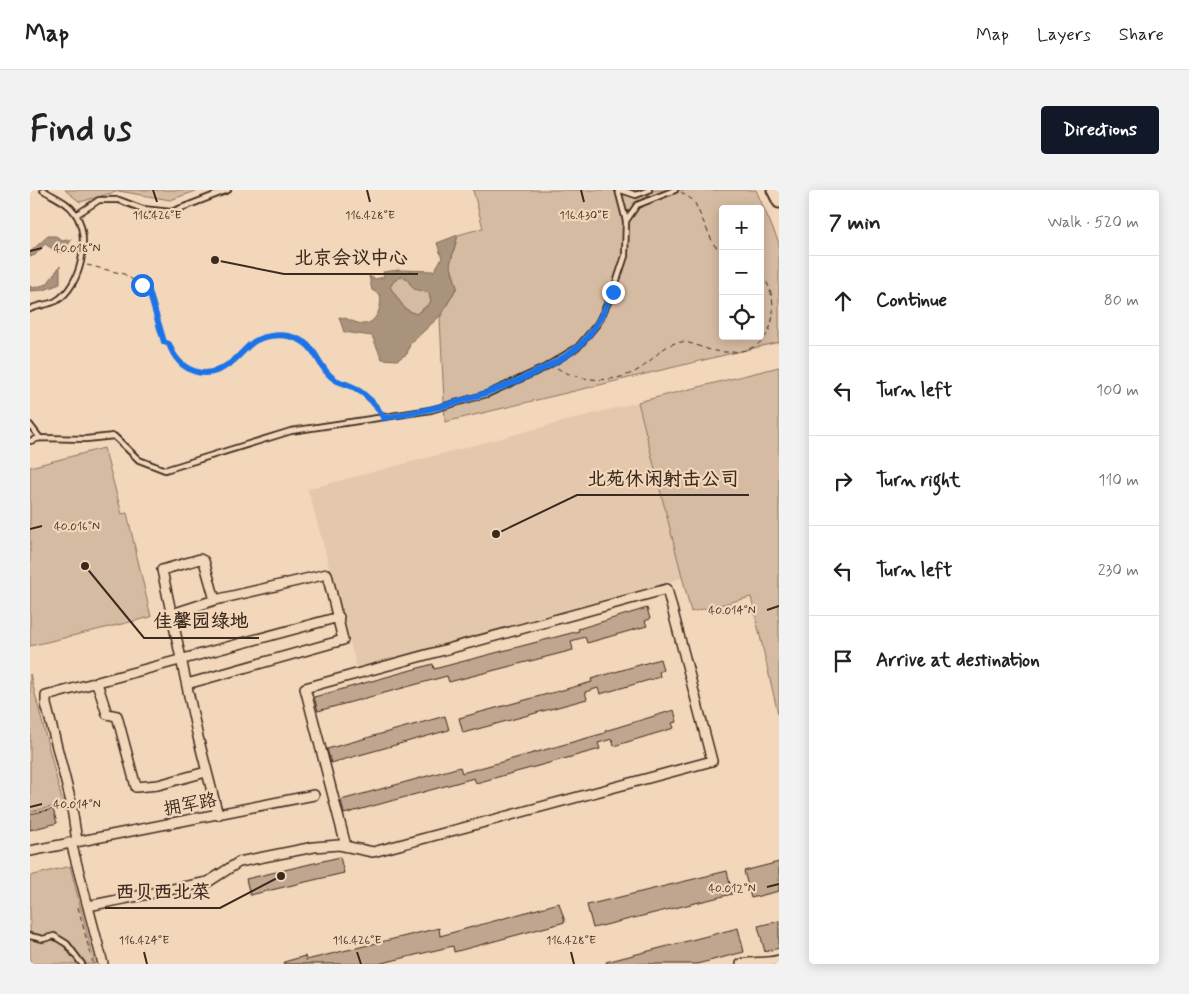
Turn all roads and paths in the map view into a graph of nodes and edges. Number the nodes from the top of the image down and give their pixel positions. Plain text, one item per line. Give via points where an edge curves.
1 (43, 190) edge
2 (228, 190) edge
3 (620, 190) edge
4 (649, 190) edge
5 (676, 190) edge
6 (773, 190) edge
7 (779, 202) edge
8 (76, 215) junction
9 (626, 221) junction
10 (720, 250) edge
11 (81, 264) junction
12 (764, 277) edge
13 (30, 309) edge
14 (550, 364) junction
15 (384, 418) junction
16 (30, 425) edge
17 (40, 438) junction
18 (30, 441) edge
19 (215, 600) junction
20 (172, 614) junction
21 (339, 617) junction
22 (180, 660) junction
23 (97, 683) junction
24 (187, 684) junction
25 (206, 772) junction
26 (314, 794) dead end
27 (218, 815) junction
28 (74, 842) junction
29 (346, 846) junction
30 (30, 851) edge
31 (88, 906) junction
32 (30, 936) edge
33 (779, 960) edge
34 (82, 964) edge
35 (103, 964) edge
36 (741, 964) edge
37 (766, 964) edge

1 - 8 lane via 67,204
2 - 8 lane via 171,212 143,209 119,200 99,200
3 - 4 lane via 636,195
3 - 9 lane
5 - 9 lane via 637,205
5 - 10 path via 694,201 714,245
6 - 7 street
8 - 11 lane via 84,243
9 - 14 lane via 625,256 598,323 578,347
11 - 13 lane via 73,283 57,300
11 - 15 path via 124,274 149,291 164,342 169,344 181,366 193,371 220,370 254,342 264,337 286,336 301,340 313,350 328,373 368,397
12 - 14 path via 771,287 776,307 774,326 751,348 728,353 693,343 676,342 638,370 614,378 578,378
14 - 15 lane via 487,394 431,410
15 - 17 lane via 291,432 165,470 139,460 114,436
16 - 17 lane
17 - 18 lane
19 - 20 street
19 - 20 street via 204,561 168,567 162,570
19 - 21 street via 326,574
20 - 22 street
21 - 22 street
21 - 24 street via 344,640
22 - 23 street
22 - 24 street
23 - 25 street via 107,714 117,716 136,786 158,785
23 - 28 street via 46,696 71,802
24 - 25 street
25 - 27 street
26 - 27 street, 拥军路
27 - 28 street, 拥军路
28 - 30 street, 拥军路
28 - 31 street
29 - 29 street via 305,688 667,589 712,761 373,852
29 - 31 street via 314,847 239,862 208,882
31 - 35 street
32 - 34 lane via 44,939 54,936 67,944
33 - 37 street
36 - 37 street via 751,961

